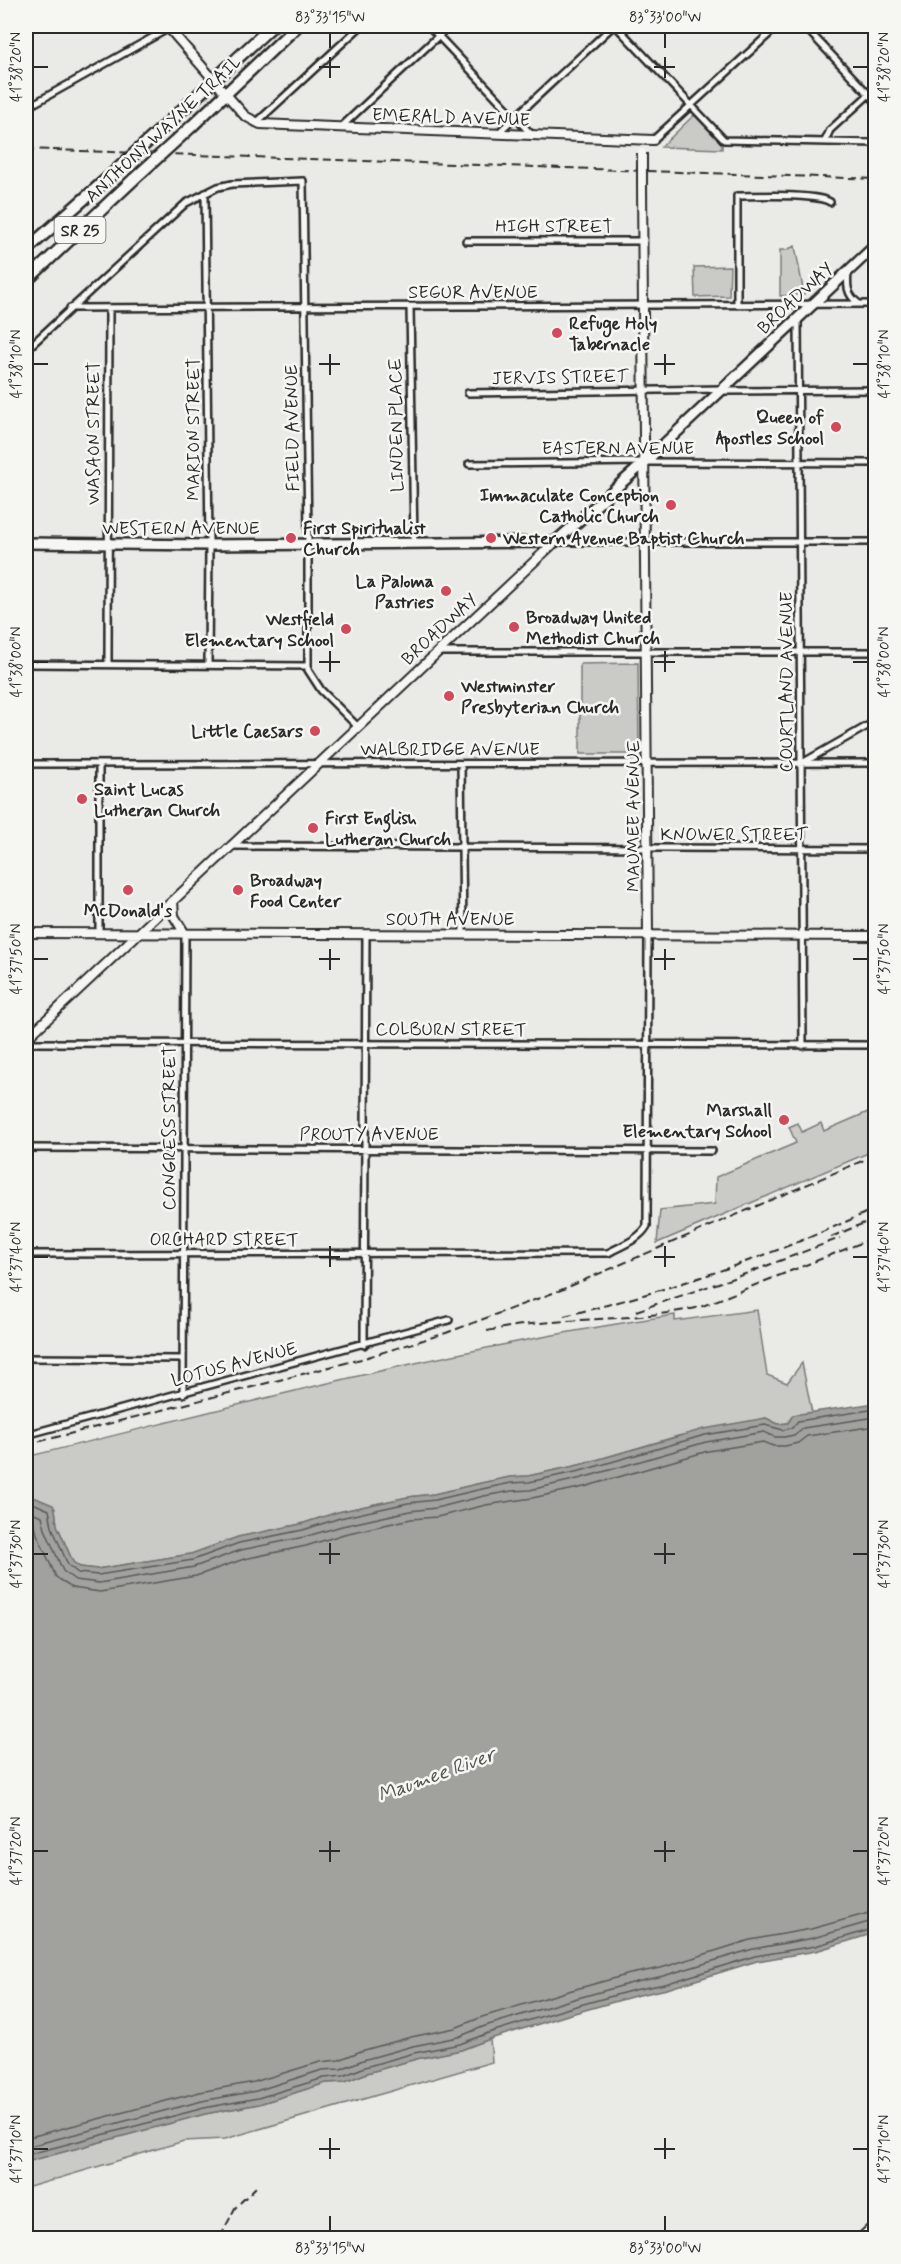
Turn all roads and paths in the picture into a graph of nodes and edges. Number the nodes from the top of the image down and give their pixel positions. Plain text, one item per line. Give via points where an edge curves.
1 (272, 26) edge
2 (297, 26) edge
3 (362, 26) edge
4 (429, 26) edge
5 (449, 26) edge
6 (615, 26) edge
7 (778, 26) edge
8 (804, 26) edge
9 (170, 27) edge
10 (438, 36) junction
11 (215, 80) junction
12 (876, 88) edge
13 (226, 92) junction
14 (869, 94) junction
15 (876, 102) edge
16 (692, 106) junction
17 (26, 108) edge
18 (515, 118) junction
19 (253, 121) junction
20 (340, 128) junction
21 (498, 134) junction
22 (532, 135) junction
23 (653, 140) junction
24 (825, 141) junction
25 (876, 143) edge
26 (205, 193) junction
27 (830, 202) dead end
28 (466, 241) dead end
29 (643, 241) junction
30 (876, 245) edge
31 (26, 250) edge
32 (849, 271) junction
33 (26, 280) edge
34 (813, 304) junction
35 (859, 304) junction
36 (876, 304) edge
37 (737, 305) junction
38 (643, 306) junction
39 (410, 307) junction
40 (70, 308) junction
41 (207, 308) junction
42 (305, 308) junction
43 (109, 309) junction
44 (798, 317) junction
45 (26, 350) edge
46 (644, 390) junction
47 (722, 390) junction
48 (876, 390) edge
49 (799, 391) junction
50 (468, 393) dead end
51 (645, 462) junction
52 (469, 464) dead end
53 (799, 464) junction
54 (876, 464) edge
55 (645, 541) junction
56 (800, 541) junction
57 (555, 542) junction
58 (876, 542) edge
59 (26, 543) edge
60 (308, 543) junction
61 (414, 543) junction
62 (108, 544) junction
63 (209, 545) junction
64 (439, 652) junction
65 (801, 652) junction
66 (876, 652) edge
67 (646, 653) junction
68 (26, 664) edge
69 (108, 664) junction
70 (208, 665) junction
71 (307, 666) junction
72 (876, 721) edge
73 (358, 727) junction
74 (802, 763) junction
75 (876, 763) edge
76 (26, 764) edge
77 (99, 764) junction
78 (319, 764) junction
79 (461, 764) junction
80 (648, 764) junction
81 (232, 846) junction
82 (462, 848) junction
83 (648, 848) junction
84 (802, 849) junction
85 (876, 849) edge
86 (173, 901) junction
87 (26, 933) edge
88 (99, 933) junction
89 (138, 933) junction
90 (186, 934) junction
91 (366, 934) junction
92 (463, 934) junction
93 (648, 935) junction
94 (802, 935) junction
95 (876, 936) edge
96 (26, 1041) edge
97 (185, 1043) junction
98 (365, 1044) junction
99 (649, 1045) junction
100 (876, 1045) edge
101 (803, 1046) junction
102 (26, 1148) edge
103 (184, 1149) junction
104 (365, 1149) junction
105 (648, 1150) junction
106 (712, 1150) dead end
107 (26, 1254) edge
108 (184, 1254) junction
109 (364, 1254) junction
110 (603, 1254) joint
111 (449, 1320) dead end
112 (364, 1345) junction
113 (26, 1358) edge
114 (183, 1359) junction
115 (183, 1394) junction
116 (26, 1435) edge
117 (873, 2227) edge
118 (876, 2236) edge
119 (861, 2238) edge

1 - 11 highway, ANTHONY WAYNE TRAIL / SR 25
2 - 13 highway, ANTHONY WAYNE TRAIL / SR 25
3 - 19 street
4 - 10 street
5 - 10 street
6 - 16 street
6 - 18 street
7 - 16 street
8 - 14 street
9 - 11 street
9 - 17 street
10 - 18 street
10 - 20 street
11 - 13 street
11 - 31 highway, ANTHONY WAYNE TRAIL / SR 25, bridge
12 - 14 street
13 - 19 street
13 - 33 highway, ANTHONY WAYNE TRAIL / SR 25, bridge
14 - 15 street
14 - 24 street via 831,130
16 - 23 street
16 - 24 street via 724,140
18 - 21 street
18 - 22 street
19 - 20 street, EMERALD AVENUE
20 - 21 street, EMERALD AVENUE
21 - 22 street, EMERALD AVENUE
22 - 23 street, EMERALD AVENUE
23 - 29 street, MAUMEE AVENUE, bridge via 642,153
24 - 25 street
26 - 40 street via 179,208
26 - 41 street, MARION STREET
26 - 42 street, FIELD AVENUE via 232,184 303,182
27 - 37 street via 796,196 737,196
28 - 29 street, HIGH STREET
29 - 38 street, MAUMEE AVENUE
30 - 32 main road, BROADWAY
32 - 34 main road, BROADWAY
32 - 35 street via 850,296
34 - 35 street, SEGUR AVENUE
34 - 37 street, SEGUR AVENUE
34 - 44 main road, BROADWAY
35 - 36 street, SEGUR AVENUE
37 - 38 street, SEGUR AVENUE
38 - 39 street, SEGUR AVENUE
38 - 46 street, MAUMEE AVENUE
39 - 42 street, SEGUR AVENUE
39 - 61 street, LINDEN PLACE
40 - 43 street, SEGUR AVENUE
40 - 45 street
41 - 42 street, SEGUR AVENUE
41 - 43 street, SEGUR AVENUE
41 - 63 street, MARION STREET
42 - 60 street, FIELD AVENUE
43 - 62 street, WASAON STREET
44 - 47 main road, BROADWAY
44 - 49 street, COURTLAND AVENUE
46 - 47 street, JERVIS STREET
46 - 50 street, JERVIS STREET
46 - 51 street, MAUMEE AVENUE
47 - 49 street, JERVIS STREET
47 - 51 main road, BROADWAY
48 - 49 street, JERVIS STREET
49 - 53 street, COURTLAND AVENUE
51 - 52 street, EASTERN AVENUE
51 - 53 street, EASTERN AVENUE
51 - 55 street, MAUMEE AVENUE
51 - 57 main road, BROADWAY
53 - 54 street, EASTERN AVENUE
53 - 56 street, COURTLAND AVENUE
55 - 56 street, WESTERN AVENUE
55 - 57 street, WESTERN AVENUE
55 - 67 street, MAUMEE AVENUE
56 - 58 street, WESTERN AVENUE
56 - 65 street, COURTLAND AVENUE
57 - 61 main road, WESTERN AVENUE
57 - 64 street, BROADWAY
59 - 62 main road, WESTERN AVENUE
60 - 61 main road, WESTERN AVENUE
60 - 63 main road, WESTERN AVENUE
60 - 71 street, FIELD AVENUE
62 - 63 main road, WESTERN AVENUE
62 - 69 street, WASAON STREET
63 - 70 street, MARION STREET
64 - 67 street
64 - 73 street, BROADWAY
65 - 66 street
65 - 67 street
65 - 74 street, COURTLAND AVENUE
67 - 80 street, MAUMEE AVENUE
68 - 69 street
69 - 70 street
70 - 71 street
71 - 73 street via 321,690
72 - 74 street
73 - 78 street, BROADWAY
74 - 75 street, WALBRIDGE AVENUE
74 - 80 street, WALBRIDGE AVENUE
74 - 84 street, COURTLAND AVENUE
76 - 77 street, WALBRIDGE AVENUE
77 - 78 street, WALBRIDGE AVENUE
77 - 88 street
78 - 79 street, WALBRIDGE AVENUE
78 - 81 street, BROADWAY
79 - 80 street, WALBRIDGE AVENUE
79 - 82 street
80 - 83 street, MAUMEE AVENUE
81 - 82 street, KNOWER STREET
81 - 86 street, BROADWAY
82 - 83 street, KNOWER STREET
82 - 92 street
83 - 84 street, KNOWER STREET
83 - 93 street, MAUMEE AVENUE
84 - 85 street, KNOWER STREET
84 - 94 street, COURTLAND AVENUE
86 - 89 street, BROADWAY
86 - 90 street via 174,916
87 - 88 street, SOUTH AVENUE
88 - 89 street, SOUTH AVENUE
89 - 90 street, SOUTH AVENUE
89 - 96 street, BROADWAY
90 - 91 street, SOUTH AVENUE
90 - 97 street, CONGRESS STREET
91 - 92 street, SOUTH AVENUE
91 - 98 street
92 - 93 street, SOUTH AVENUE
93 - 94 street, SOUTH AVENUE
93 - 99 street, MAUMEE AVENUE
94 - 95 street, SOUTH AVENUE
94 - 101 street, COURTLAND AVENUE
96 - 97 street, COLBURN STREET
97 - 98 street, COLBURN STREET
97 - 103 street, CONGRESS STREET
98 - 99 street, COLBURN STREET
98 - 104 street
99 - 101 street, COLBURN STREET
99 - 105 street, MAUMEE AVENUE
100 - 101 street, COLBURN STREET
102 - 103 street, PROUTY AVENUE
103 - 104 street, PROUTY AVENUE
103 - 108 street, CONGRESS STREET
104 - 105 street, PROUTY AVENUE
104 - 109 street
105 - 106 street, PROUTY AVENUE
105 - 110 street, MAUMEE AVENUE via 647,1226 635,1238
107 - 108 street, ORCHARD STREET
108 - 109 street, ORCHARD STREET
108 - 114 street, CONGRESS STREET
109 - 110 street, ORCHARD STREET
109 - 112 street
111 - 112 street, LOTUS AVENUE
112 - 115 street, LOTUS AVENUE
113 - 114 street
114 - 115 street, CONGRESS STREET
115 - 116 street, LOTUS AVENUE
117 - 118 street
117 - 119 street

